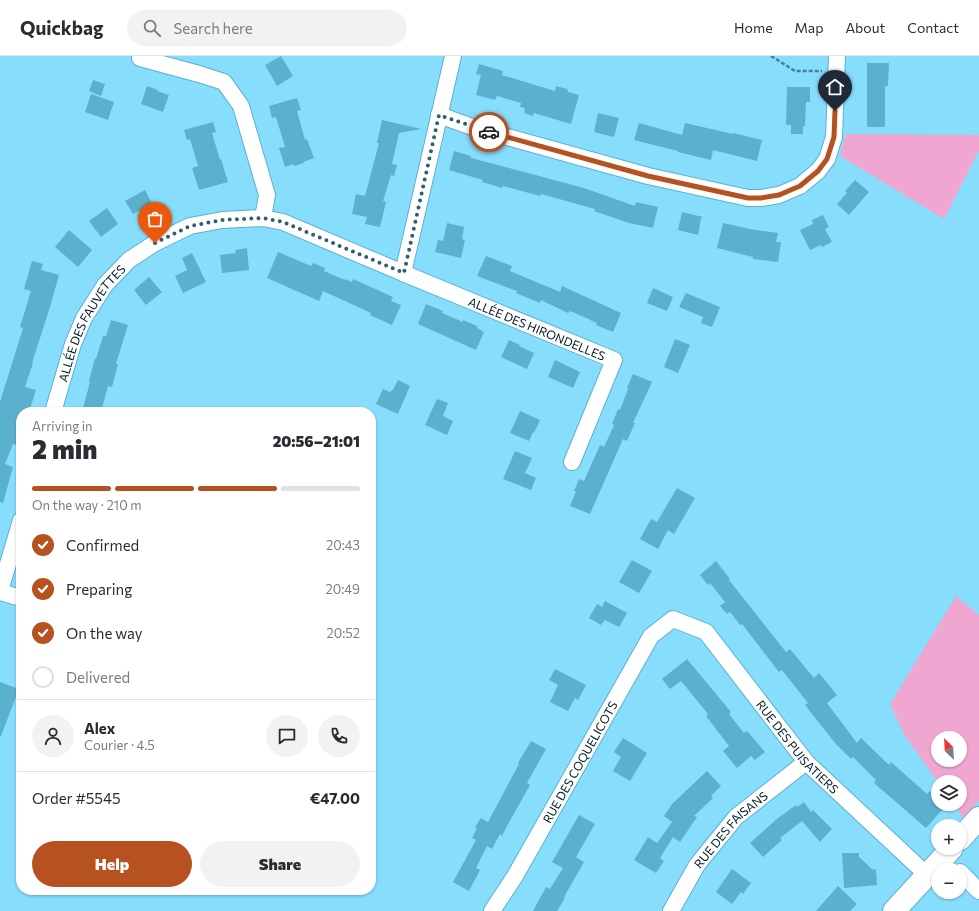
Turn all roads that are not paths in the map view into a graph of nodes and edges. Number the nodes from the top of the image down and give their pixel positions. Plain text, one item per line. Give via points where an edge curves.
1 (453, 56) edge
2 (140, 58) dead end
3 (837, 64) edge
4 (439, 115) junction
5 (263, 218) junction
6 (404, 273) junction
7 (54, 407) edge
8 (572, 462) dead end
9 (16, 537) edge
10 (0, 592) edge
11 (16, 597) edge
12 (673, 619) joint
13 (806, 762) junction
14 (979, 818) edge
15 (967, 831) edge
16 (954, 862) edge
17 (927, 875) junction
18 (979, 891) edge
19 (492, 911) edge
20 (671, 911) edge
21 (894, 911) edge

1 - 4 street
2 - 5 street via 224,82 241,106 267,195
3 - 4 street via 834,137 827,159 818,171 800,186 779,195 761,198 748,198 648,176 475,128
4 - 6 street
5 - 6 street, ALLÉE DES FAUVETTES via 283,222
5 - 7 street, ALLÉE DES FAUVETTES via 222,220 190,226 155,243 129,260 104,285 84,318 73,344
6 - 8 street, ALLÉE DES HIRONDELLES via 614,360
9 - 10 street
10 - 11 street
12 - 13 street, RUE DES PUISATIERS via 706,632
12 - 19 street, RUE DES COQUELICOTS via 651,636 515,876
13 - 17 street, RUE DES PUISATIERS
13 - 20 street, RUE DES FAISANS via 736,817 696,865
14 - 15 street
16 - 17 street
16 - 18 street
17 - 21 street

